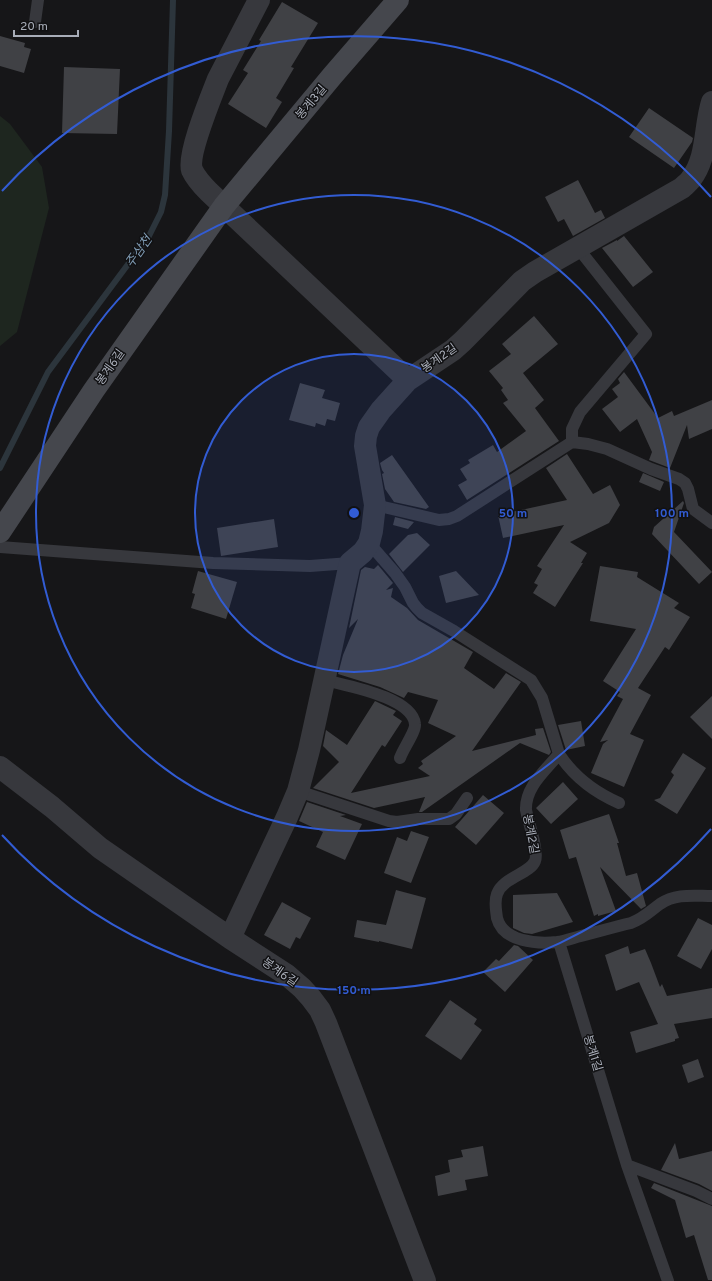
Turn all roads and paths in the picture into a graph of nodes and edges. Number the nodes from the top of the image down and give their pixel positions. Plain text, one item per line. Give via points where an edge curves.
1 (38, 0) edge
2 (259, 0) edge
3 (398, 0) edge
4 (35, 22) dead end
5 (712, 102) edge
6 (224, 206) junction
7 (578, 248) junction
8 (408, 380) junction
9 (572, 442) junction
10 (375, 505) junction
11 (712, 523) edge
12 (0, 532) edge
13 (369, 543) junction
14 (0, 547) edge
15 (350, 563) junction
16 (325, 680) junction
17 (559, 754) junction
18 (400, 758) dead end
19 (0, 767) edge
20 (298, 791) junction
21 (467, 798) dead end
22 (619, 803) dead end
23 (712, 896) edge
24 (230, 938) junction
25 (559, 942) junction
26 (627, 1165) junction
27 (712, 1199) edge
28 (425, 1281) edge
29 (668, 1281) edge

1 - 4 lane
2 - 6 street via 218,80 198,134 191,162 192,170 201,184
3 - 6 street, 봉계3길
5 - 7 street, 봉계2길 via 701,160 691,179 682,188
6 - 8 street
6 - 12 street, 봉계6길 via 94,390
7 - 8 street, 봉계2길 via 522,281 464,341
7 - 9 lane via 646,334 580,412 572,429
8 - 10 street, 봉계2길 via 381,410 366,436 365,446
9 - 10 lane via 449,519 439,520
9 - 11 lane via 607,449 679,479 688,489 693,509
10 - 13 street, 봉계2길
13 - 15 street, 봉계2길
13 - 17 lane via 396,573 412,603 422,613 531,680 542,698
14 - 15 lane via 213,562 310,566
15 - 16 street
16 - 18 lane via 386,697 407,710 415,725
16 - 20 street
17 - 22 lane via 586,784
17 - 25 lane, 봉계2길 via 534,783 527,796 526,810 536,851 535,862 533,866 503,885 495,902 498,923 507,934 527,941
19 - 24 street, 봉계6길 via 100,848
20 - 21 lane via 397,822 449,819 456,814
20 - 24 street
23 - 25 lane, 봉계2길 via 673,898 660,904 641,920
24 - 28 street, 봉계6길 via 292,979 320,1010
25 - 26 lane, 봉계1길
26 - 27 lane
26 - 29 lane, 봉계1길

